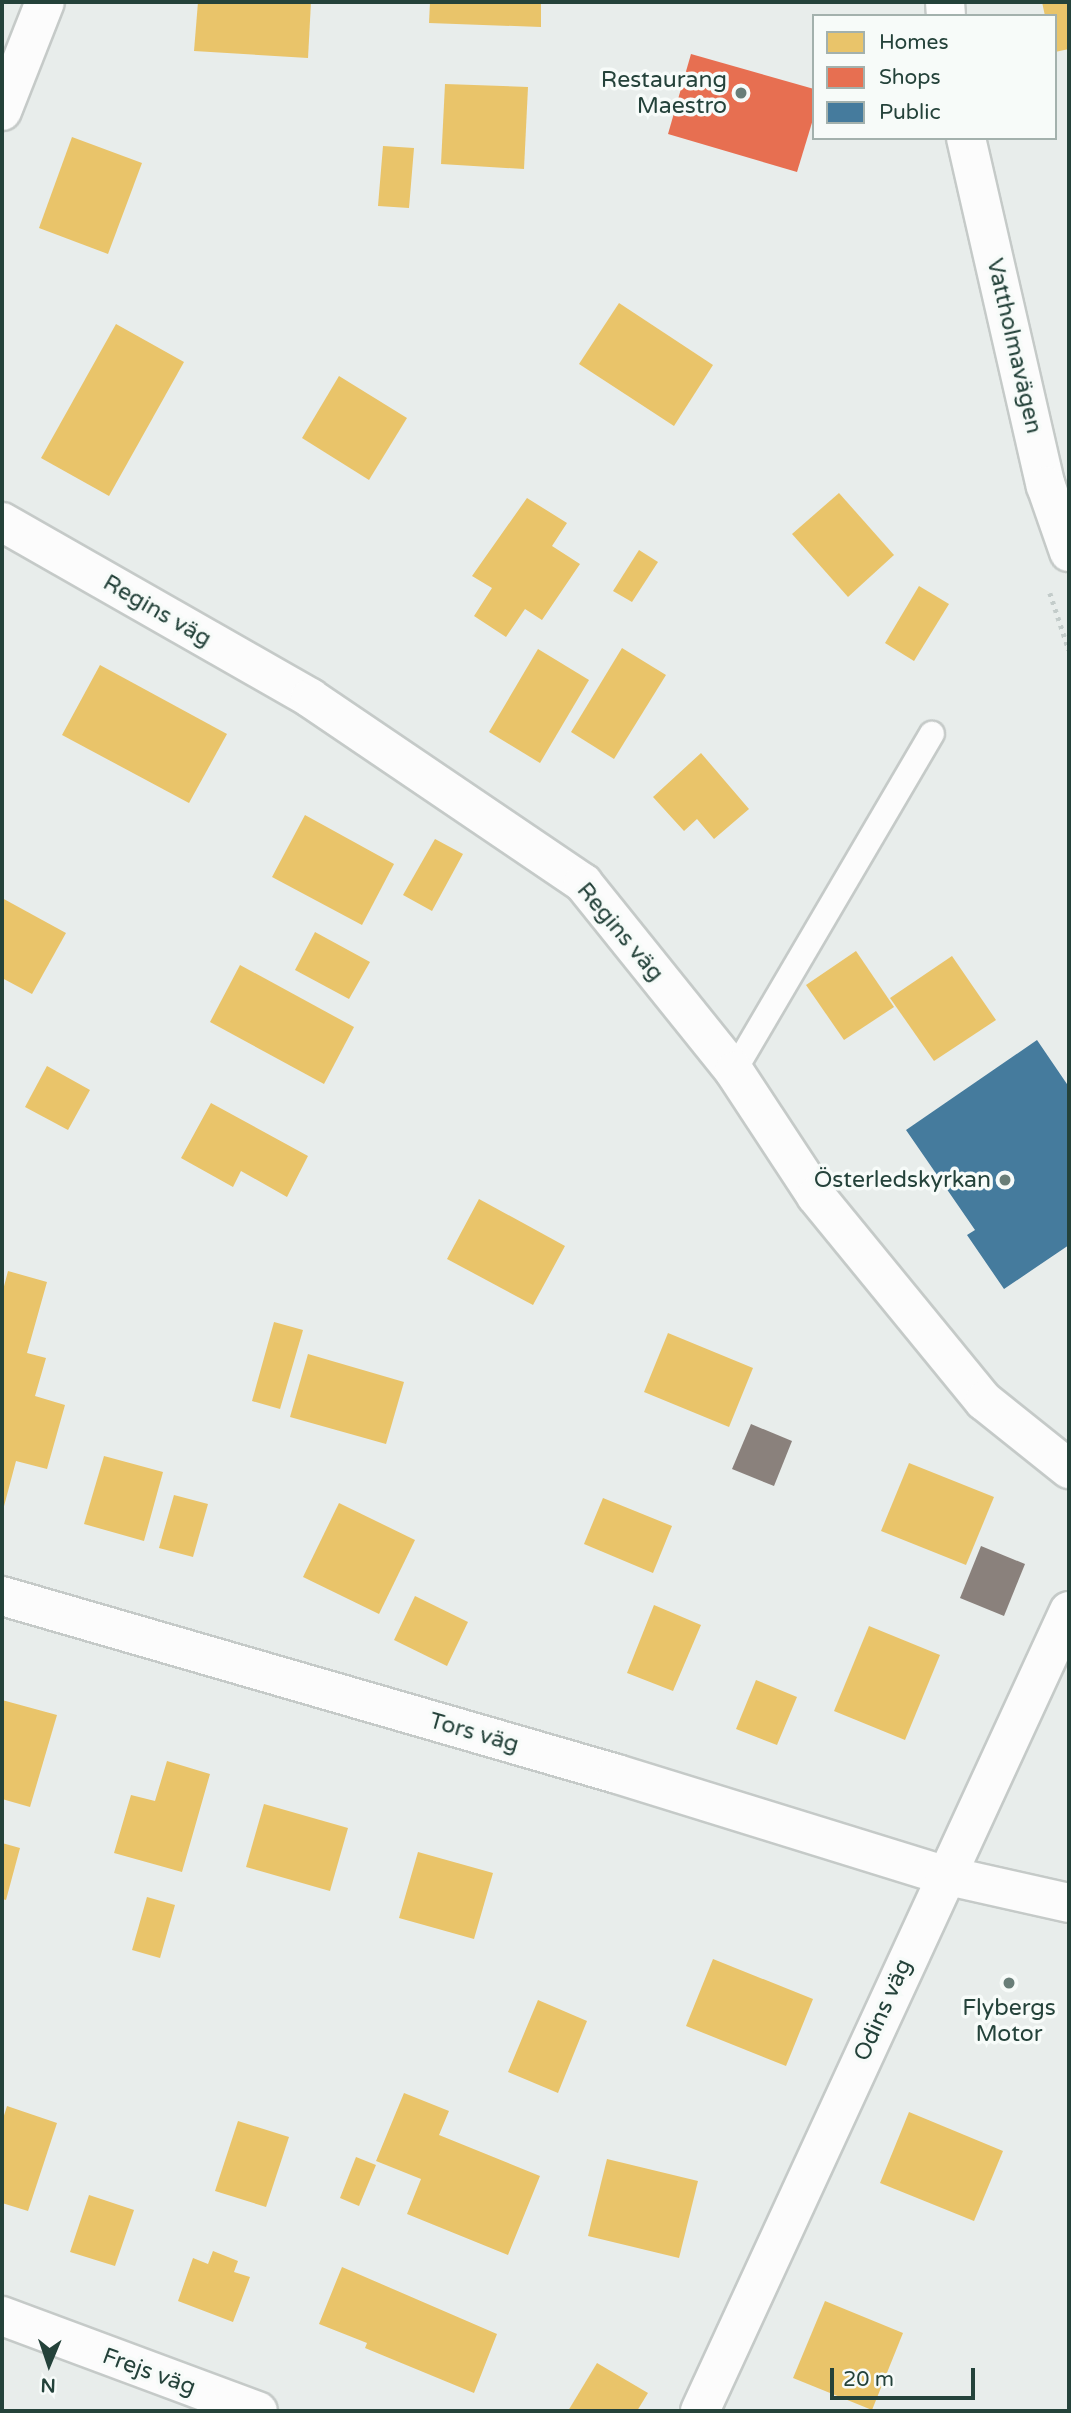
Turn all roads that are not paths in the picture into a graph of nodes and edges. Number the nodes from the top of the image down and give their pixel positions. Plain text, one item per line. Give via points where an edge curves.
1 (45, 2) edge
2 (2, 111) edge
3 (966, 140) edge
4 (2, 522) edge
5 (1069, 552) edge
6 (932, 734) dead end
7 (734, 1072) junction
8 (1069, 1469) edge
9 (2, 1596) edge
10 (1069, 1611) edge
11 (944, 1875) junction
12 (1069, 1903) edge
13 (2, 2316) edge
14 (258, 2411) edge
15 (700, 2411) edge

1 - 2 street
3 - 5 street, Vattholmavägen via 1046,486
4 - 7 street, Regins väg via 310,698 583,883
6 - 7 lane
7 - 8 street, Regins väg via 816,1196 984,1401
9 - 11 street, Tors väg via 617,1774
10 - 11 street, Odins väg
11 - 12 street, Tors väg
11 - 15 street, Odins väg
13 - 14 street, Frejs väg

